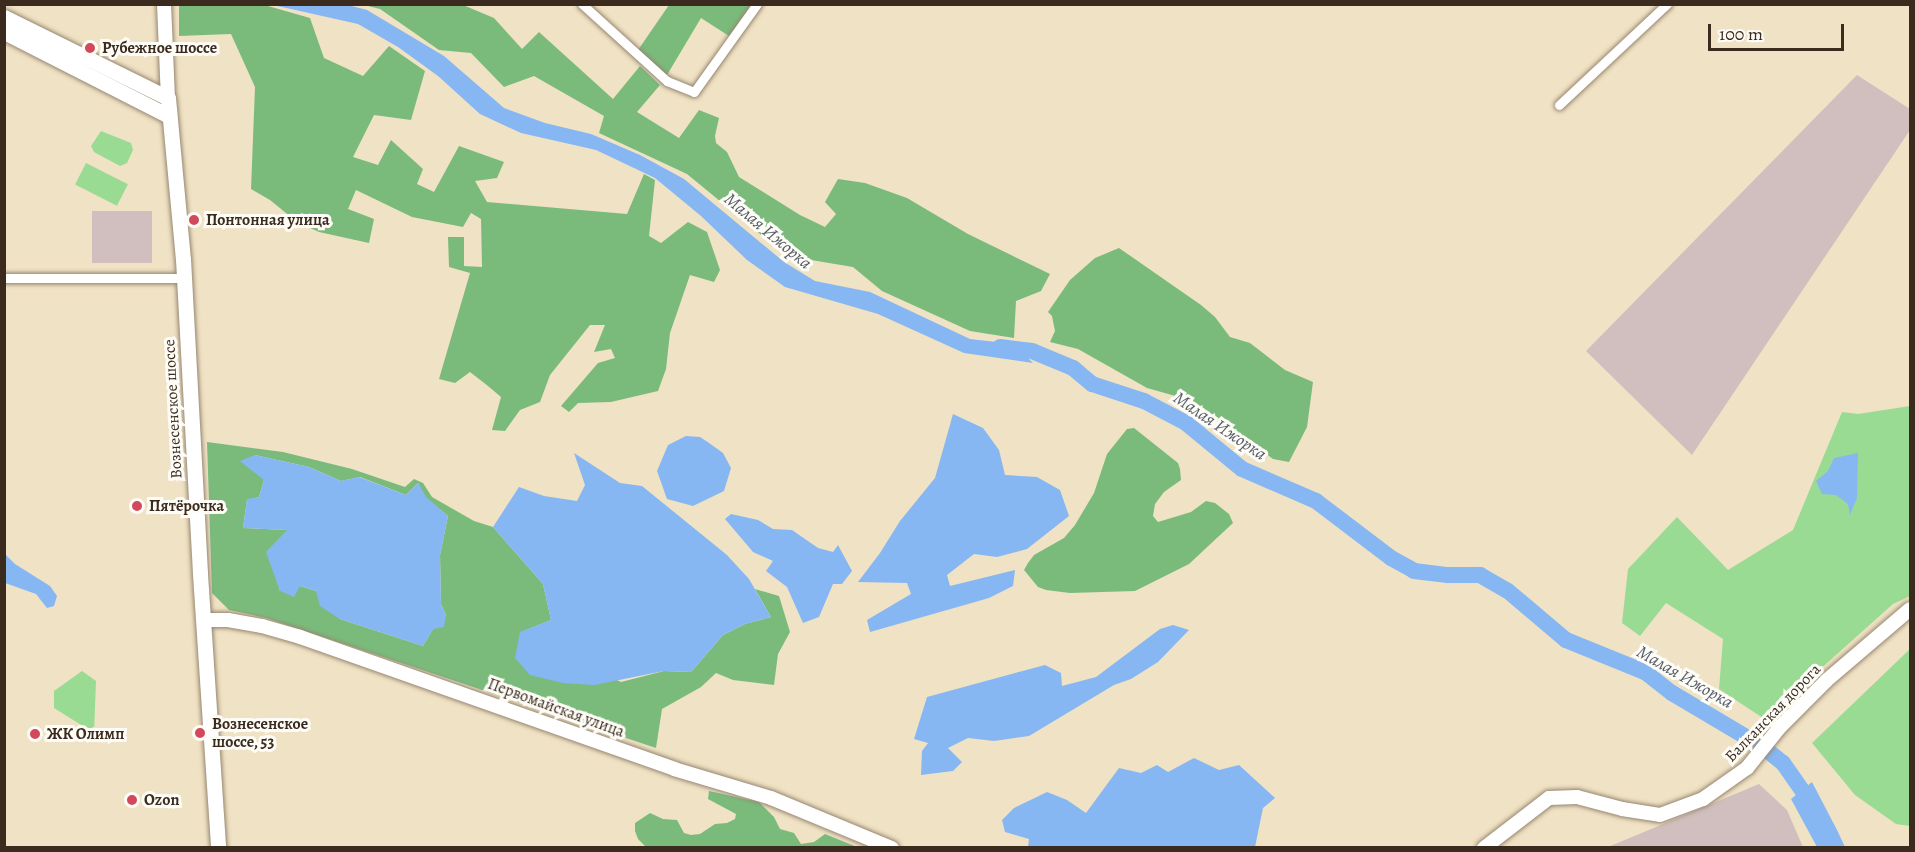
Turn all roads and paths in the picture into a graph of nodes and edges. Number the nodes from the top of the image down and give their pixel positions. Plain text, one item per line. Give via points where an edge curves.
1 (582, 4) edge
2 (756, 4) edge
3 (1667, 4) edge
4 (164, 7) edge
5 (4, 17) edge
6 (4, 32) edge
7 (168, 98) junction
8 (1559, 105) dead end
9 (169, 116) junction
10 (4, 278) edge
11 (184, 278) junction
12 (1911, 609) edge
13 (204, 620) junction
14 (218, 848) edge
15 (892, 848) edge
16 (1484, 848) edge

1 - 2 street via 667,81 694,92
3 - 8 street
4 - 7 street, Вознесенское шоссе
5 - 7 main road
6 - 9 main road
7 - 9 main road, Вознесенское шоссе
9 - 11 main road, Вознесенское шоссе
10 - 11 street
11 - 13 main road, Вознесенское шоссе
12 - 16 street, Балканская дорога via 1827,680 1747,768 1703,799 1660,815 1577,797 1549,798
13 - 14 main road, Вознесенское шоссе
13 - 15 street, Первомайская улица via 251,624 300,637 674,769 771,798

